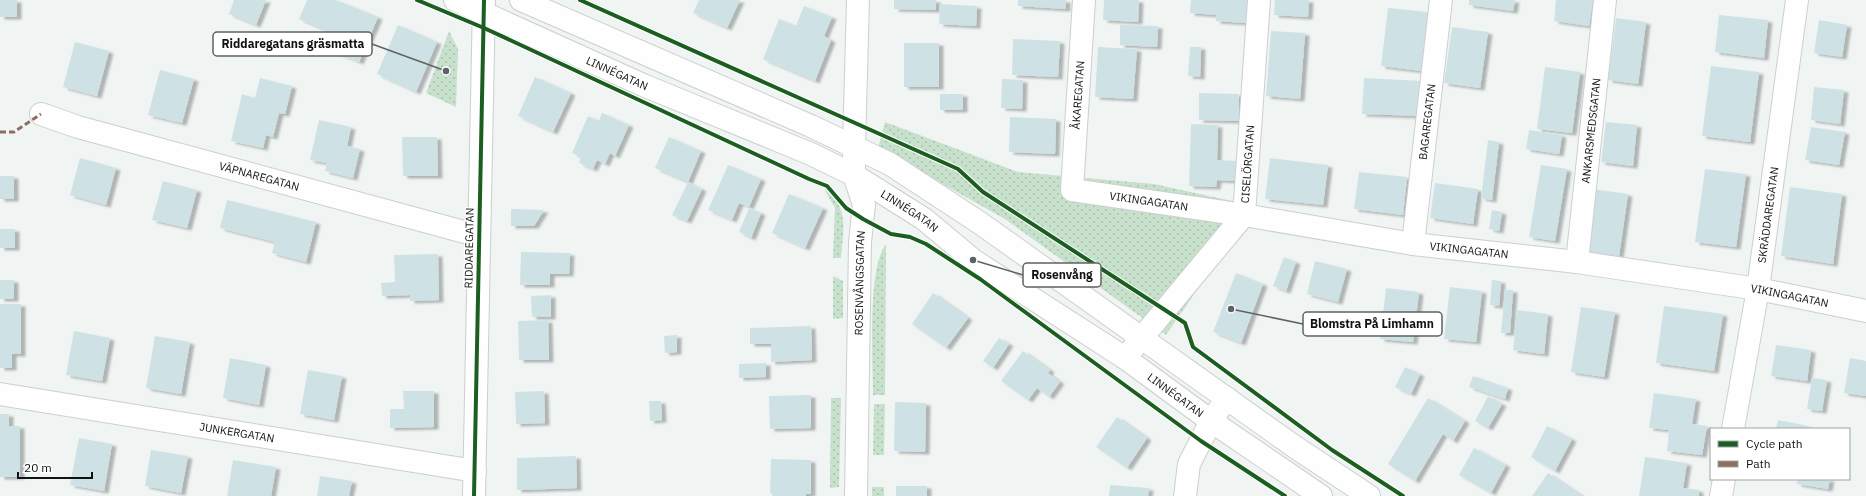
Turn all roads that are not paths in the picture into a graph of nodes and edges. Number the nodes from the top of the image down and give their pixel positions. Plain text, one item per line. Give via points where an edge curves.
1 (456, 0) edge
2 (521, 0) edge
3 (858, 0) edge
4 (1084, 0) edge
5 (1259, 0) edge
6 (1441, 0) edge
7 (1605, 0) edge
8 (1796, 0) edge
9 (484, 6) edge
10 (41, 114) dead end
11 (854, 146) junction
12 (854, 175) junction
13 (1072, 190) joint
14 (1244, 215) junction
15 (478, 236) junction
16 (1413, 244) junction
17 (1577, 262) junction
18 (1758, 289) junction
19 (1866, 311) edge
20 (1141, 337) junction
21 (1125, 358) junction
22 (0, 394) edge
23 (1226, 398) junction
24 (1211, 421) junction
25 (1733, 428) edge
26 (475, 471) junction
27 (1724, 480) edge
28 (474, 496) edge
29 (856, 496) edge
30 (1185, 496) edge
31 (1321, 496) edge
32 (1369, 496) edge
33 (1721, 496) edge

1 - 9 street, LINNÉGATAN
2 - 11 street
3 - 11 street, ROSENVÅNGSGATAN
4 - 13 street, ÅKAREGATAN
5 - 14 street, CISELÖRGATAN
6 - 16 street, BAGAREGATAN
7 - 17 street, ANKARSMEDSGATAN
8 - 18 street, SKRÄDDAREGATAN
9 - 12 street, LINNÉGATAN via 643,85 811,154
9 - 15 street, RIDDAREGATAN
10 - 15 street, VÄPNAREGATAN via 78,127
11 - 12 street, ROSENVÅNGSGATAN
11 - 20 street via 890,164 940,195
12 - 21 street, LINNÉGATAN via 924,219 973,260
12 - 29 street, ROSENVÅNGSGATAN via 864,205 860,242
13 - 14 street, VIKINGAGATAN
14 - 16 street, VIKINGAGATAN
14 - 20 street, CISELÖRGATAN
15 - 26 street, RIDDAREGATAN
16 - 17 street, VIKINGAGATAN
17 - 18 street, VIKINGAGATAN
18 - 19 street, VIKINGAGATAN
18 - 25 street, SKRÄDDAREGATAN
20 - 21 street, CISELÖRGATAN
20 - 23 street
21 - 24 street, LINNÉGATAN
22 - 26 street, JUNKERGATAN
23 - 24 street
23 - 32 street
24 - 30 street via 1188,464
24 - 31 street, LINNÉGATAN
26 - 28 street, RIDDAREGATAN
27 - 33 street

